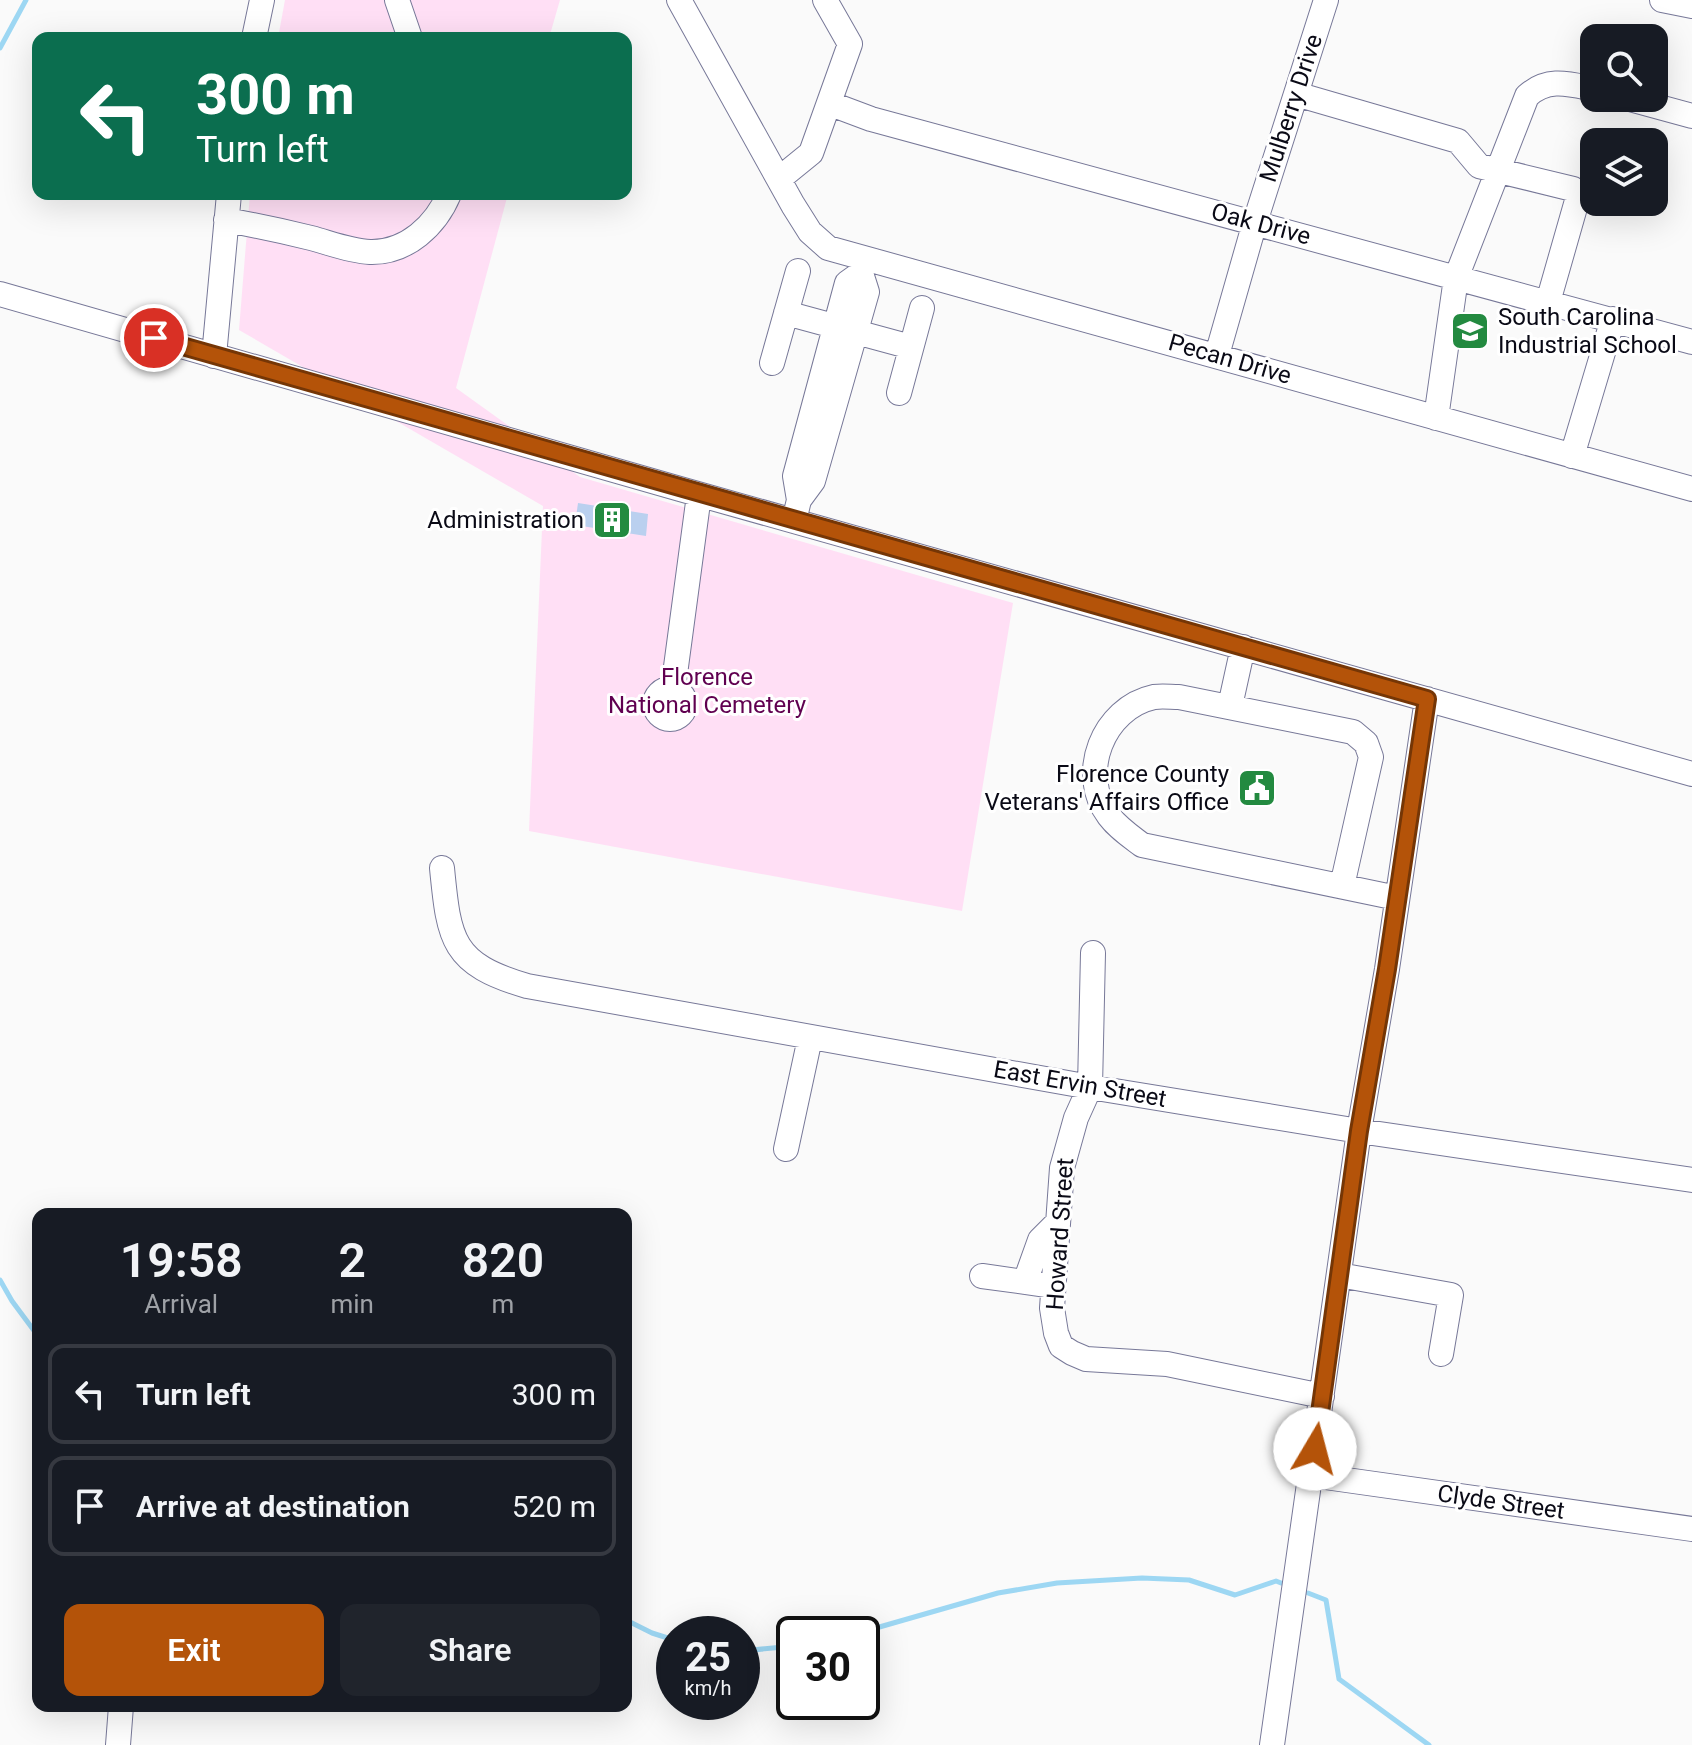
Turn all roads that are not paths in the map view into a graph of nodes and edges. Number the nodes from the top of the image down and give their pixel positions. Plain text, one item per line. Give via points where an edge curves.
1 (262, 0) edge
2 (397, 0) edge
3 (679, 0) edge
4 (825, 0) edge
5 (1326, 0) edge
6 (1662, 0) edge
7 (1692, 6) edge
8 (255, 32) edge
9 (408, 32) edge
10 (1580, 86) edge
11 (1296, 94) junction
12 (831, 104) junction
13 (1668, 109) edge
14 (1692, 116) edge
15 (1499, 171) junction
16 (784, 188) junction
17 (228, 200) edge
18 (446, 200) edge
19 (226, 220) junction
20 (1255, 222) junction
21 (863, 266) junction
22 (798, 271) dead end
23 (1456, 278) junction
24 (0, 294) edge
25 (1548, 302) junction
26 (922, 308) dead end
27 (786, 313) junction
28 (1613, 319) junction
29 (846, 329) junction
30 (1692, 342) edge
31 (911, 347) junction
32 (1217, 355) junction
33 (214, 356) junction
34 (772, 363) dead end
35 (899, 393) dead end
36 (1436, 418) junction
37 (1572, 456) junction
38 (1692, 489) edge
39 (699, 495) junction
40 (797, 510) junction
41 (1243, 647) junction
42 (673, 689) dead end
43 (1427, 699) junction
44 (1230, 706) junction
45 (1692, 774) edge
46 (442, 868) dead end
47 (1342, 886) junction
48 (1397, 898) junction
49 (1093, 953) dead end
50 (810, 1038) junction
51 (1090, 1087) junction
52 (1359, 1131) junction
53 (786, 1149) dead end
54 (1692, 1180) edge
55 (1058, 1222) junction
56 (1339, 1275) junction
57 (982, 1276) dead end
58 (1025, 1282) junction
59 (1054, 1286) junction
60 (1441, 1354) dead end
61 (1322, 1396) junction
62 (1311, 1475) junction
63 (1692, 1529) edge
64 (121, 1712) edge
65 (118, 1745) edge
66 (1272, 1745) edge

1 - 8 street
2 - 9 street
3 - 16 street
4 - 12 street via 850,44
5 - 11 street, Mulberry Drive
6 - 7 street
10 - 15 street via 1557,82 1527,96
11 - 15 street via 1458,141 1479,166
11 - 20 street, Mulberry Drive
12 - 16 street via 811,153
12 - 20 street, Oak Drive
13 - 14 street
15 - 23 street
15 - 25 street via 1573,189 1578,197
16 - 21 street, Pecan Drive via 818,241
17 - 19 street
18 - 19 street via 419,236 383,251 345,248
19 - 33 street
20 - 23 street, Oak Drive
20 - 32 street, Mulberry Drive
21 - 29 street via 867,292
21 - 32 street, Pecan Drive
22 - 27 street
23 - 25 street, Oak Drive
23 - 36 street
24 - 33 street
25 - 28 street, Oak Drive
26 - 31 street
27 - 29 street
27 - 34 street
28 - 30 street, Oak Drive
28 - 37 street
29 - 31 street
29 - 40 street via 813,481
31 - 35 street
32 - 36 street, Pecan Drive
33 - 39 street
36 - 37 street, Pecan Drive
37 - 38 street, Pecan Drive
39 - 40 street
39 - 42 street
40 - 41 street
41 - 43 street
41 - 44 street
43 - 45 street
43 - 48 street
44 - 47 street via 1353,732 1366,743 1371,757
44 - 47 street via 1154,697 1129,708 1101,739 1096,759 1095,779 1108,815 1142,845
46 - 50 street, East Ervin Street via 455,941 481,969 527,986
47 - 48 street
48 - 52 street
49 - 51 street, Howard Street
50 - 51 street, East Ervin Street
50 - 53 street
51 - 52 street, East Ervin Street
51 - 55 street, Howard Street via 1062,1168
52 - 54 street, East Ervin Street
52 - 56 street
55 - 58 street via 1040,1240
55 - 59 street, Howard Street
56 - 60 street via 1451,1295
56 - 61 street
57 - 58 street
58 - 59 street
59 - 61 street, Howard Street via 1052,1308 1061,1346 1086,1359 1181,1366
61 - 62 street
62 - 63 street, Clyde Street
62 - 66 street
64 - 65 street

